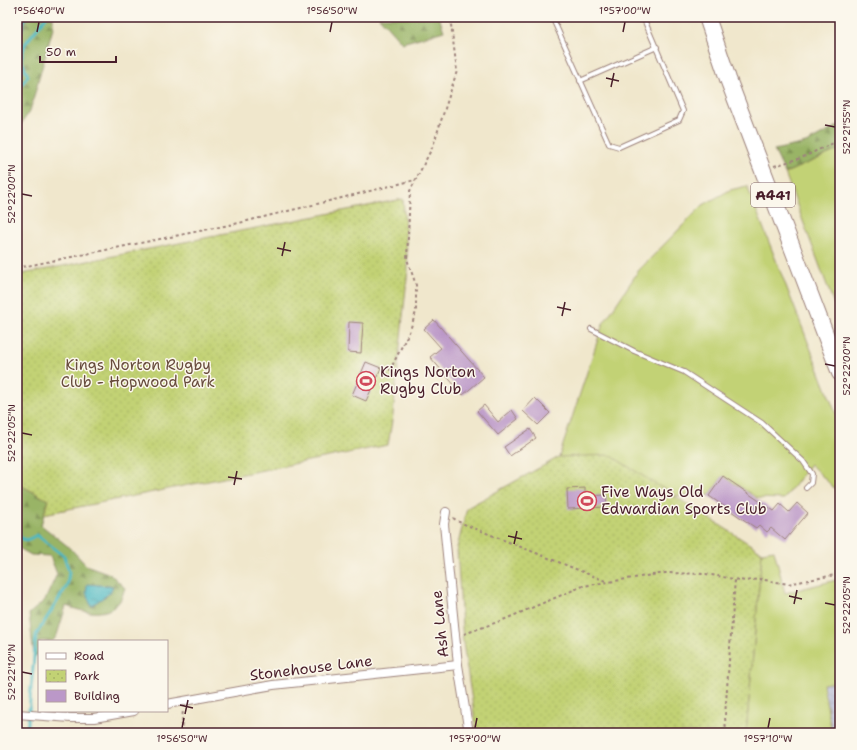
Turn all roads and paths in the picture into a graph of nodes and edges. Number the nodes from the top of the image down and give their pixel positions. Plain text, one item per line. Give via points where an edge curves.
1 (450, 17) edge
2 (552, 17) edge
3 (643, 17) edge
4 (707, 17) edge
5 (657, 48) junction
6 (580, 81) junction
7 (840, 140) edge
8 (764, 169) junction
9 (415, 180) junction
10 (17, 268) edge
11 (591, 329) dead end
12 (840, 373) edge
13 (387, 376) dead end
14 (806, 488) dead end
15 (446, 512) joint
16 (840, 574) edge
17 (735, 579) junction
18 (609, 582) junction
19 (455, 636) junction
20 (458, 666) junction
21 (181, 701) junction
22 (168, 704) edge
23 (128, 712) edge
24 (17, 714) edge
25 (181, 733) edge
26 (469, 733) edge
27 (726, 733) edge

1 - 9 path via 457,71 433,146
2 - 6 lane
3 - 5 lane
4 - 8 highway, A441 via 728,79
5 - 6 lane
5 - 6 lane via 683,111 678,120 619,147 609,144
7 - 8 path via 801,158
8 - 12 highway, A441
9 - 10 path via 239,223
9 - 13 path via 410,191 408,209 407,259 418,299 410,330
11 - 14 lane via 684,372 762,423 803,461 812,474 811,483
15 - 18 path via 459,522
15 - 19 street, Ash Lane via 446,554
16 - 17 path via 788,584 759,579
17 - 18 path via 706,574 665,573
17 - 27 path
18 - 19 path via 583,586 504,620
19 - 20 street, Ash Lane
20 - 21 street, Stonehouse Lane via 273,685
20 - 26 street, Ash Lane
21 - 22 street, Stonehouse Lane
21 - 25 path
23 - 24 street via 94,718

